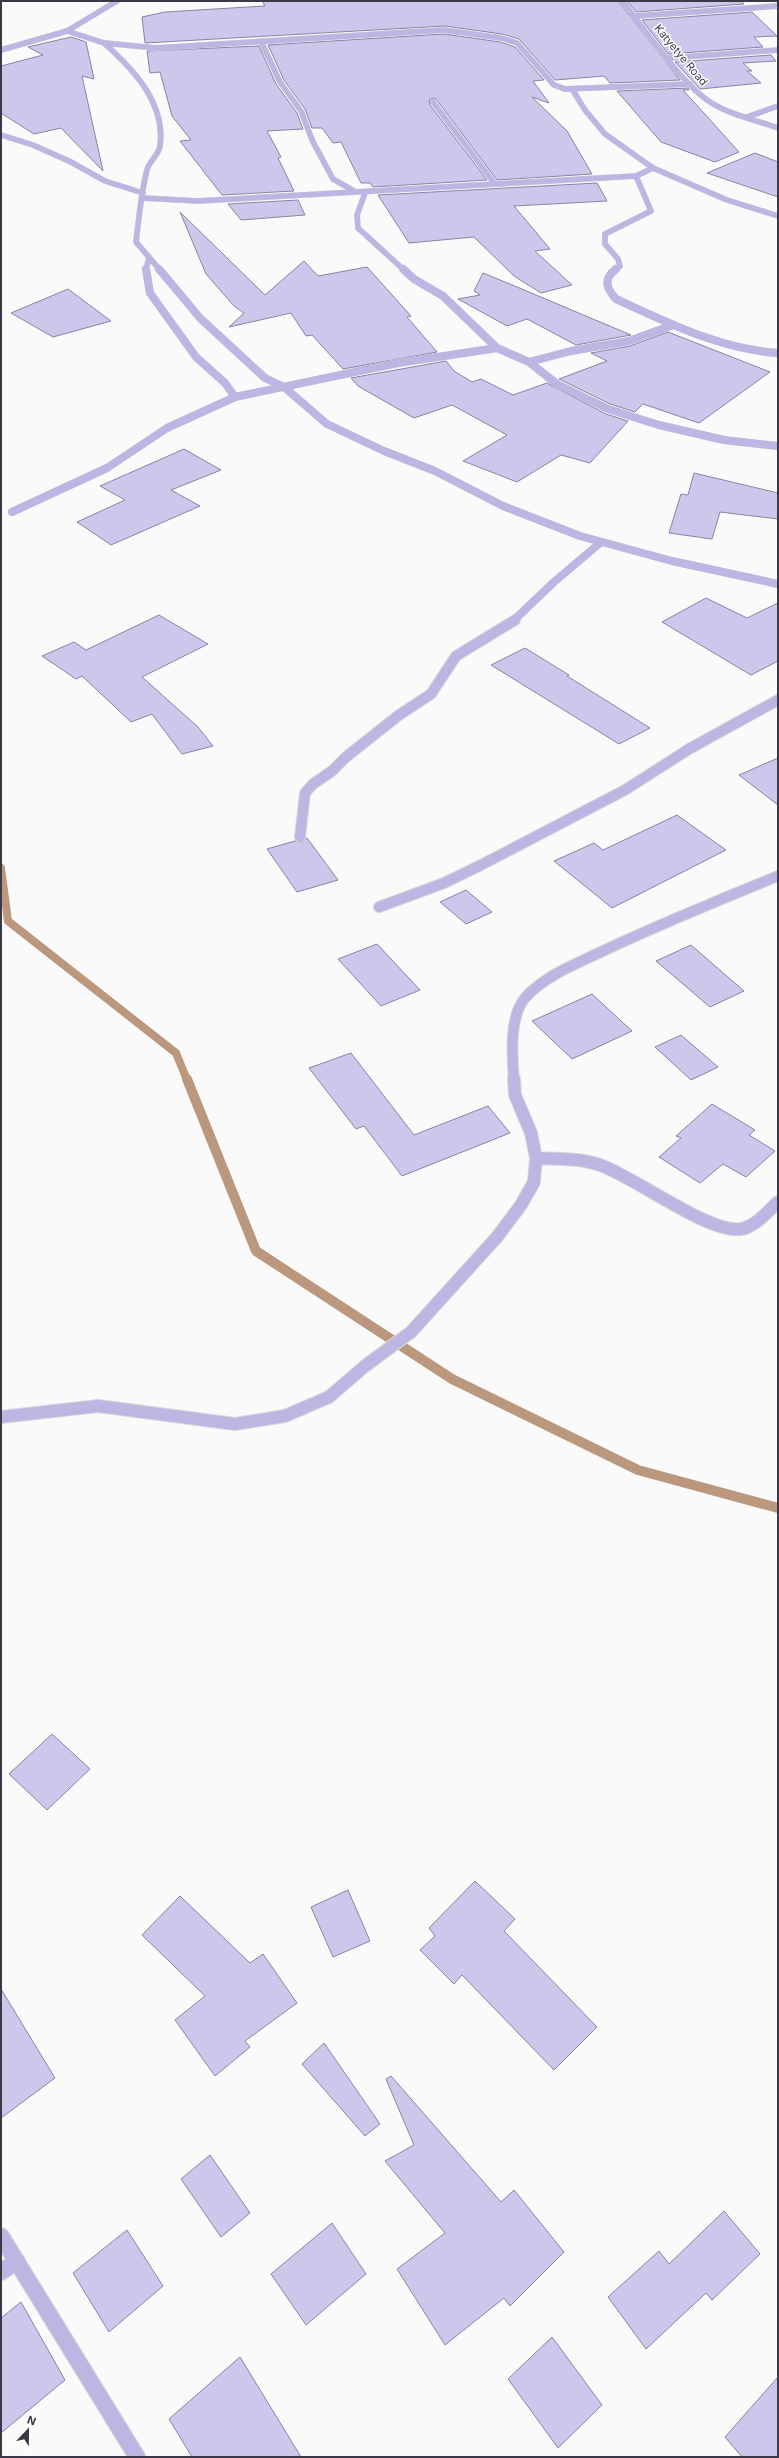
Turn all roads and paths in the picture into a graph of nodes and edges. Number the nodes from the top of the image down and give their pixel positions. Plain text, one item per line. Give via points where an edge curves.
1 (117, 1) edge
2 (622, 1) edge
3 (778, 6) edge
4 (636, 16) junction
5 (67, 31) junction
6 (261, 42) junction
7 (104, 43) junction
8 (1, 50) edge
9 (778, 50) edge
10 (669, 58) junction
11 (690, 84) junction
12 (572, 89) junction
13 (433, 102) dead end
14 (778, 106) edge
15 (747, 117) junction
16 (778, 128) edge
17 (1, 135) edge
18 (654, 168) junction
19 (636, 176) junction
20 (495, 184) junction
21 (354, 191) junction
22 (365, 193) junction
23 (142, 196) junction
24 (778, 216) edge
25 (149, 258) junction
26 (673, 325) junction
27 (498, 348) junction
28 (778, 353) edge
29 (529, 362) junction
30 (284, 387) junction
31 (235, 397) junction
32 (778, 446) edge
33 (12, 512) dead end
34 (600, 543) junction
35 (778, 584) edge
36 (778, 700) edge
37 (300, 837) dead end
38 (778, 876) edge
39 (379, 907) dead end
40 (536, 1158) junction
41 (778, 1202) edge
42 (1, 1417) edge
43 (1, 2236) edge
44 (17, 2261) junction
45 (1, 2272) edge
46 (137, 2457) edge

1 - 5 street
2 - 4 street, Katyetye Road
3 - 4 street
4 - 10 street, Katyetye Road
5 - 7 street
5 - 8 street
6 - 7 street via 156,48
6 - 12 street via 427,29 474,33 517,44 554,85
6 - 21 street via 280,82 301,111 313,142 333,178
7 - 23 street via 122,58 157,111 160,146 148,167
9 - 10 street
10 - 11 street, Katyetye Road
11 - 12 street
11 - 15 street, Katyetye Road via 709,101
12 - 18 street via 605,134
13 - 20 street
14 - 15 street
15 - 16 street, Katyetye Road
17 - 23 street via 33,145 105,181
18 - 19 street
18 - 24 street via 727,200
19 - 20 street
19 - 26 street via 651,211 647,216 613,227 605,234 605,244 618,259 620,266 609,274 606,282 608,290 616,299
20 - 22 street
21 - 22 street
21 - 23 street via 205,200
22 - 27 street via 357,215 358,228 414,279 443,296
23 - 25 street via 136,242
25 - 30 street via 200,318 265,378
25 - 31 street via 145,273 150,292 196,357 225,383
26 - 28 street via 688,334 746,350
26 - 29 street via 629,341 571,351
27 - 29 street
27 - 30 street via 391,364
29 - 32 street via 557,384 608,409 659,425 724,440
30 - 31 street
30 - 34 street via 327,424 384,451 435,471 503,506
31 - 33 street via 167,428 107,468
34 - 35 street
34 - 37 street via 554,582 519,618 456,656 447,666 443,678 431,694 399,715 314,784 306,793
36 - 39 street via 688,749 625,790 481,865 444,883
38 - 40 street via 645,931 558,972 525,998 515,1021 512,1057 515,1095 532,1133
40 - 41 street via 567,1159 600,1165 634,1179 721,1227 740,1229 750,1225
40 - 42 street via 534,1182 521,1205 453,1287 411,1332 329,1397 285,1416 235,1424 98,1406
43 - 44 street
44 - 45 street
44 - 46 street

